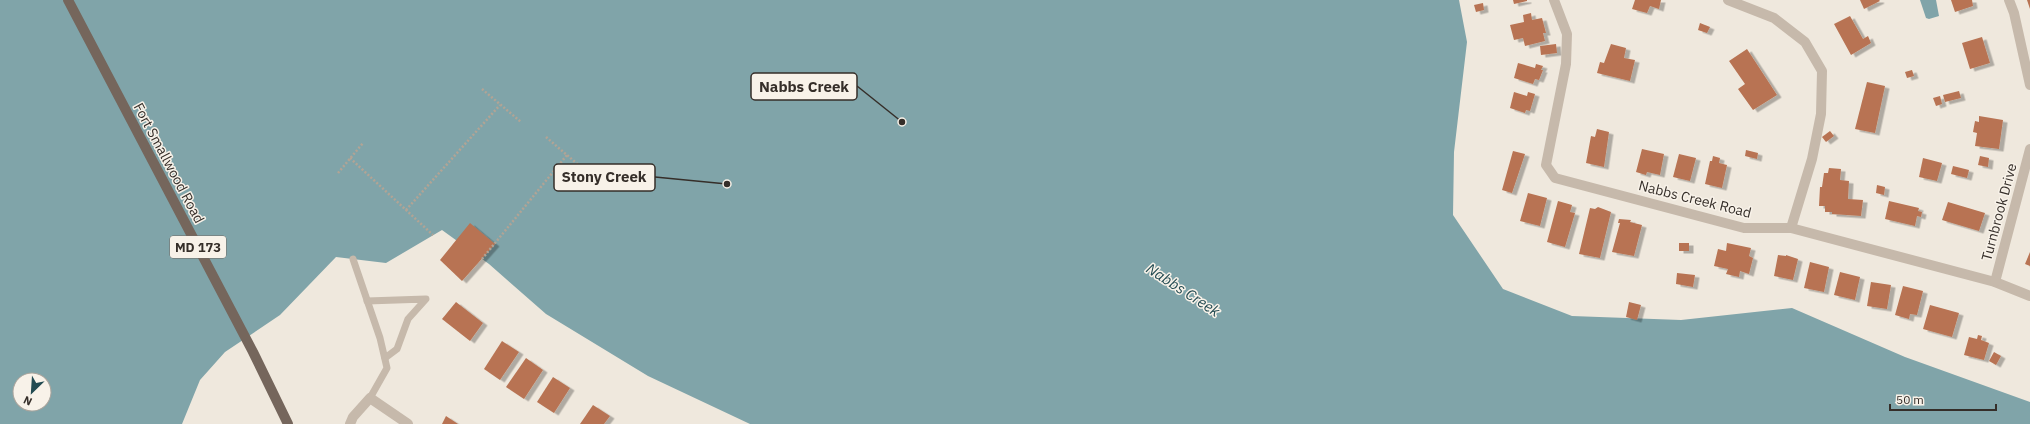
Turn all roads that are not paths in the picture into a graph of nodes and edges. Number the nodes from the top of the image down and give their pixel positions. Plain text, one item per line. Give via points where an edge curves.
1 (68, 0) edge
2 (1554, 0) edge
3 (1728, 0) edge
4 (2009, 0) edge
5 (2030, 85) edge
6 (2030, 149) edge
7 (1791, 228) junction
8 (353, 259) dead end
9 (1995, 282) junction
10 (2030, 296) edge
11 (367, 301) junction
12 (385, 358) junction
13 (370, 398) junction
14 (288, 424) edge
15 (350, 424) edge
16 (408, 424) edge

1 - 14 main road, Fort Smallwood Road / MD 173 via 253,352
2 - 7 street, Nabbs Creek Road via 1567,34 1566,64 1546,165 1555,178 1744,228
3 - 7 street via 1774,18 1805,42 1822,71 1821,114 1812,159
4 - 5 street
6 - 9 street, Turnbrook Drive
7 - 9 street, Nabbs Creek Road
8 - 11 lane
9 - 10 street, Nabbs Creek Road
11 - 12 lane
11 - 12 lane via 426,299 408,319 397,349
12 - 13 lane via 388,368
13 - 15 street
13 - 16 street

